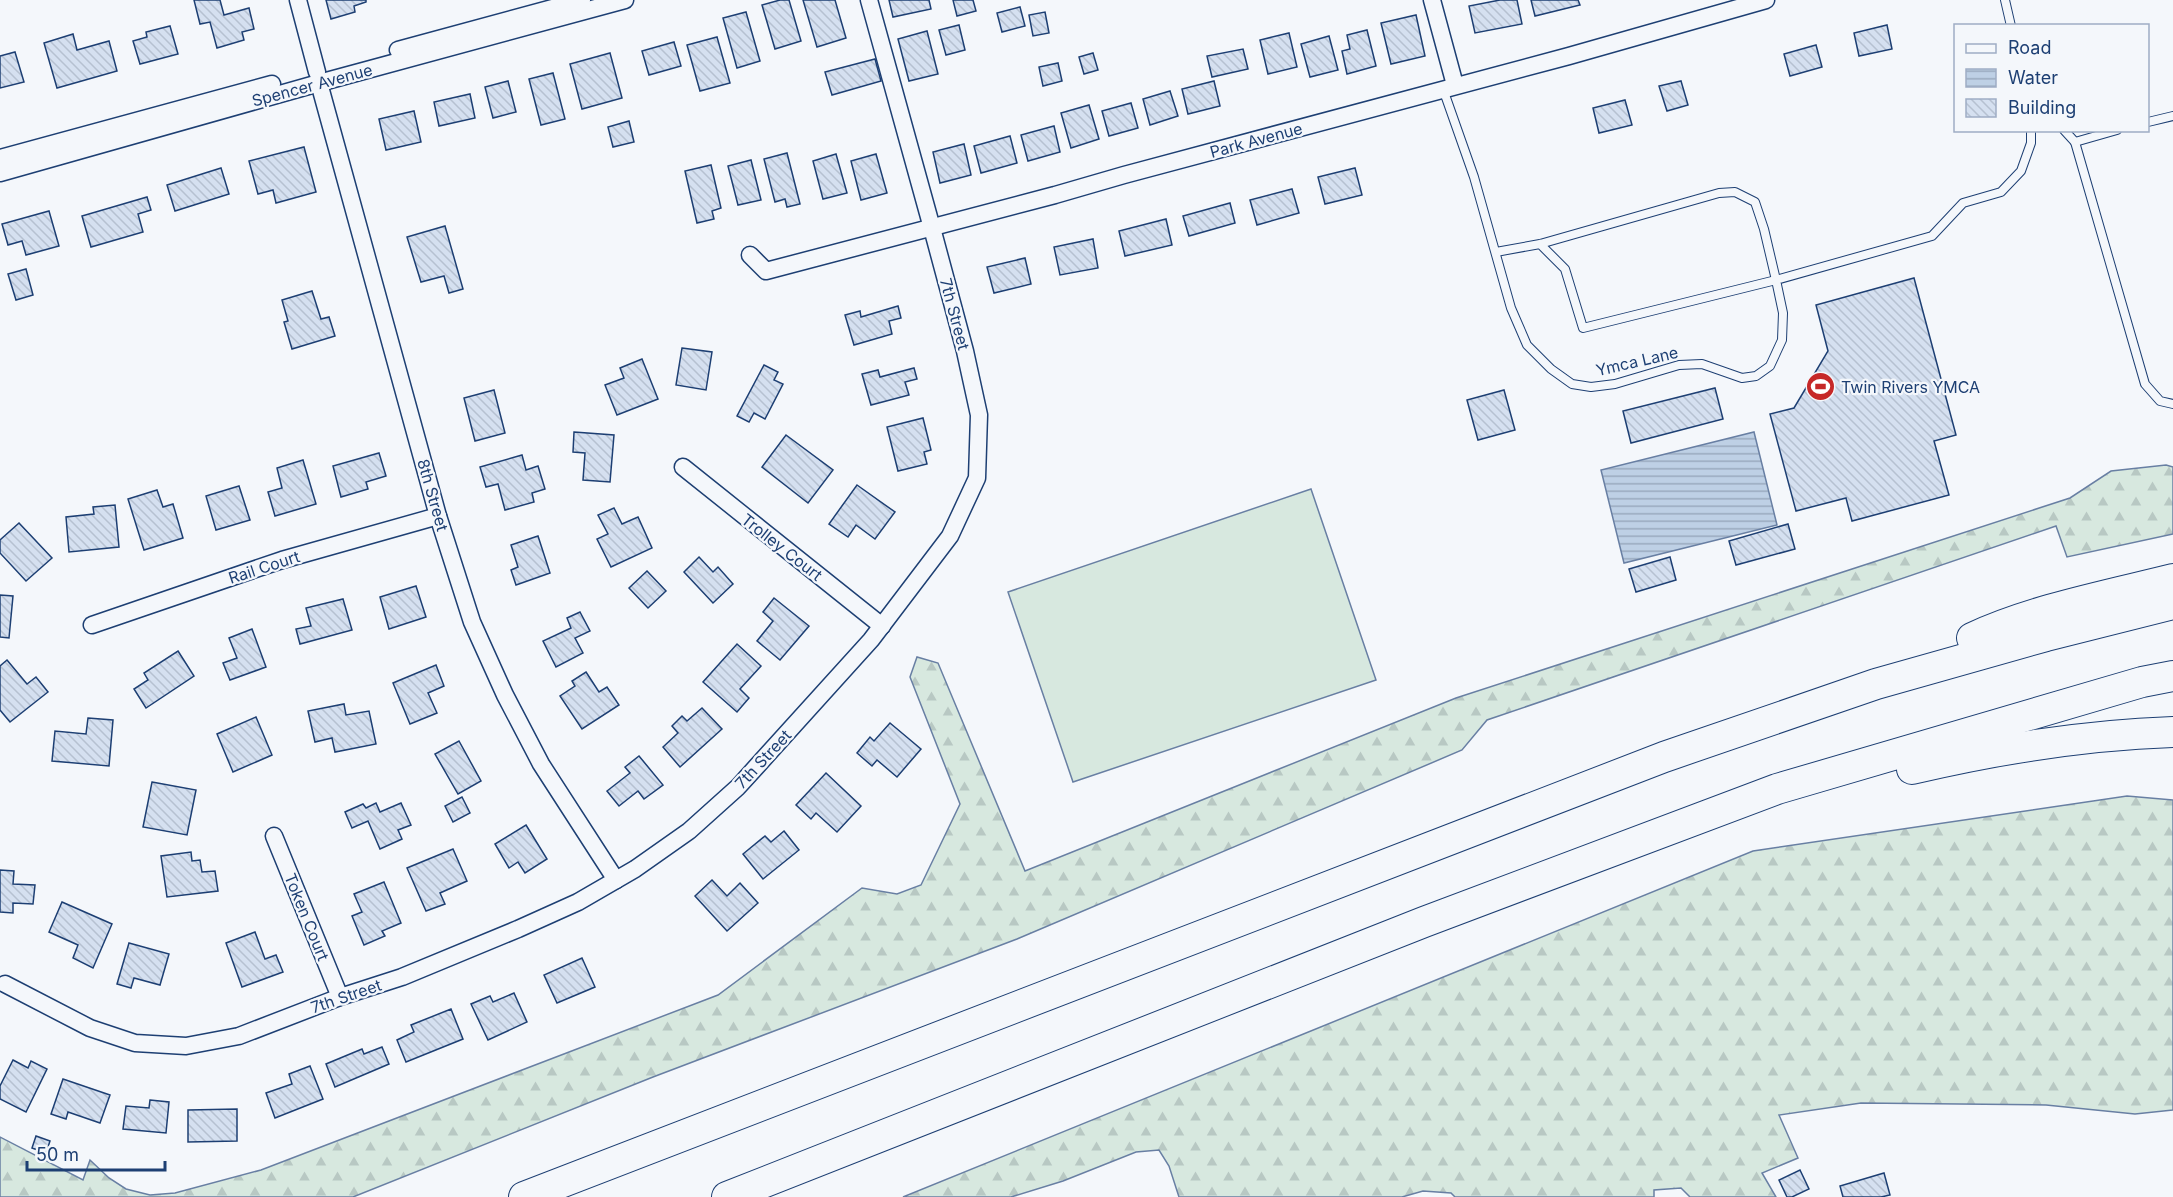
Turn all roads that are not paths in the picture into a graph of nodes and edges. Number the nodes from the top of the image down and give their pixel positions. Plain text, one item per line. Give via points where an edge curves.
1 (298, 0) edge
2 (582, 0) edge
3 (625, 0) edge
4 (869, 0) edge
5 (1432, 0) edge
6 (1766, 0) edge
7 (2005, 0) edge
8 (2011, 24) edge
9 (318, 77) junction
10 (1449, 87) junction
11 (2173, 116) edge
12 (2149, 122) edge
13 (2031, 132) edge
14 (2066, 132) edge
15 (2110, 132) edge
16 (2075, 142) junction
17 (0, 158) edge
18 (0, 173) edge
19 (932, 228) junction
20 (1539, 244) junction
21 (1496, 252) junction
22 (750, 255) dead end
23 (1776, 279) junction
24 (2173, 404) edge
25 (683, 467) dead end
26 (438, 516) junction
27 (2173, 579) edge
28 (2173, 604) edge
29 (92, 625) dead end
30 (882, 626) junction
31 (2173, 676) edge
32 (1876, 684) junction
33 (2173, 732) edge
34 (1727, 807) junction
35 (274, 836) dead end
36 (616, 880) junction
37 (5, 984) dead end
38 (340, 998) junction
39 (524, 1197) edge
40 (727, 1197) edge

1 - 9 street, 8th Street
2 - 9 street, Spencer Avenue
3 - 9 street, Spencer Avenue
4 - 19 street, 7th Street
5 - 10 street
6 - 10 street, Park Avenue
7 - 8 lane
9 - 17 street, Spencer Avenue
9 - 18 street, Spencer Avenue
9 - 26 street, 8th Street
10 - 19 street, Park Avenue
10 - 21 lane, Ymca Lane
11 - 12 lane
13 - 23 lane via 2021,171 2001,192 1963,202 1932,236
14 - 16 lane
15 - 16 lane
16 - 24 lane via 2145,384 2160,401
19 - 22 street, Park Avenue via 766,271
19 - 30 street, 7th Street via 979,415 977,478 950,536
20 - 21 lane, Ymca Lane
20 - 23 lane via 1566,270 1583,328
20 - 23 lane, Ymca Lane via 1719,193 1735,192 1755,202
21 - 23 lane, Ymca Lane via 1511,308 1527,345 1572,384 1591,387 1679,365 1702,364 1742,378 1756,376 1770,366 1782,340 1783,312
25 - 30 street, Trolley Court
26 - 29 street, Rail Court via 282,560
26 - 36 street, 8th Street via 472,622 505,695 541,764
27 - 32 highway via 1987,631
28 - 32 highway
30 - 36 street, 7th Street via 738,787 689,831
31 - 34 highway via 1777,789
32 - 39 highway via 1664,757
33 - 34 highway via 2102,736 2001,750
34 - 40 highway
35 - 38 street, Token Court
36 - 38 street, 7th Street via 518,929
37 - 38 street, 7th Street via 90,1028 135,1043 186,1046 238,1036

